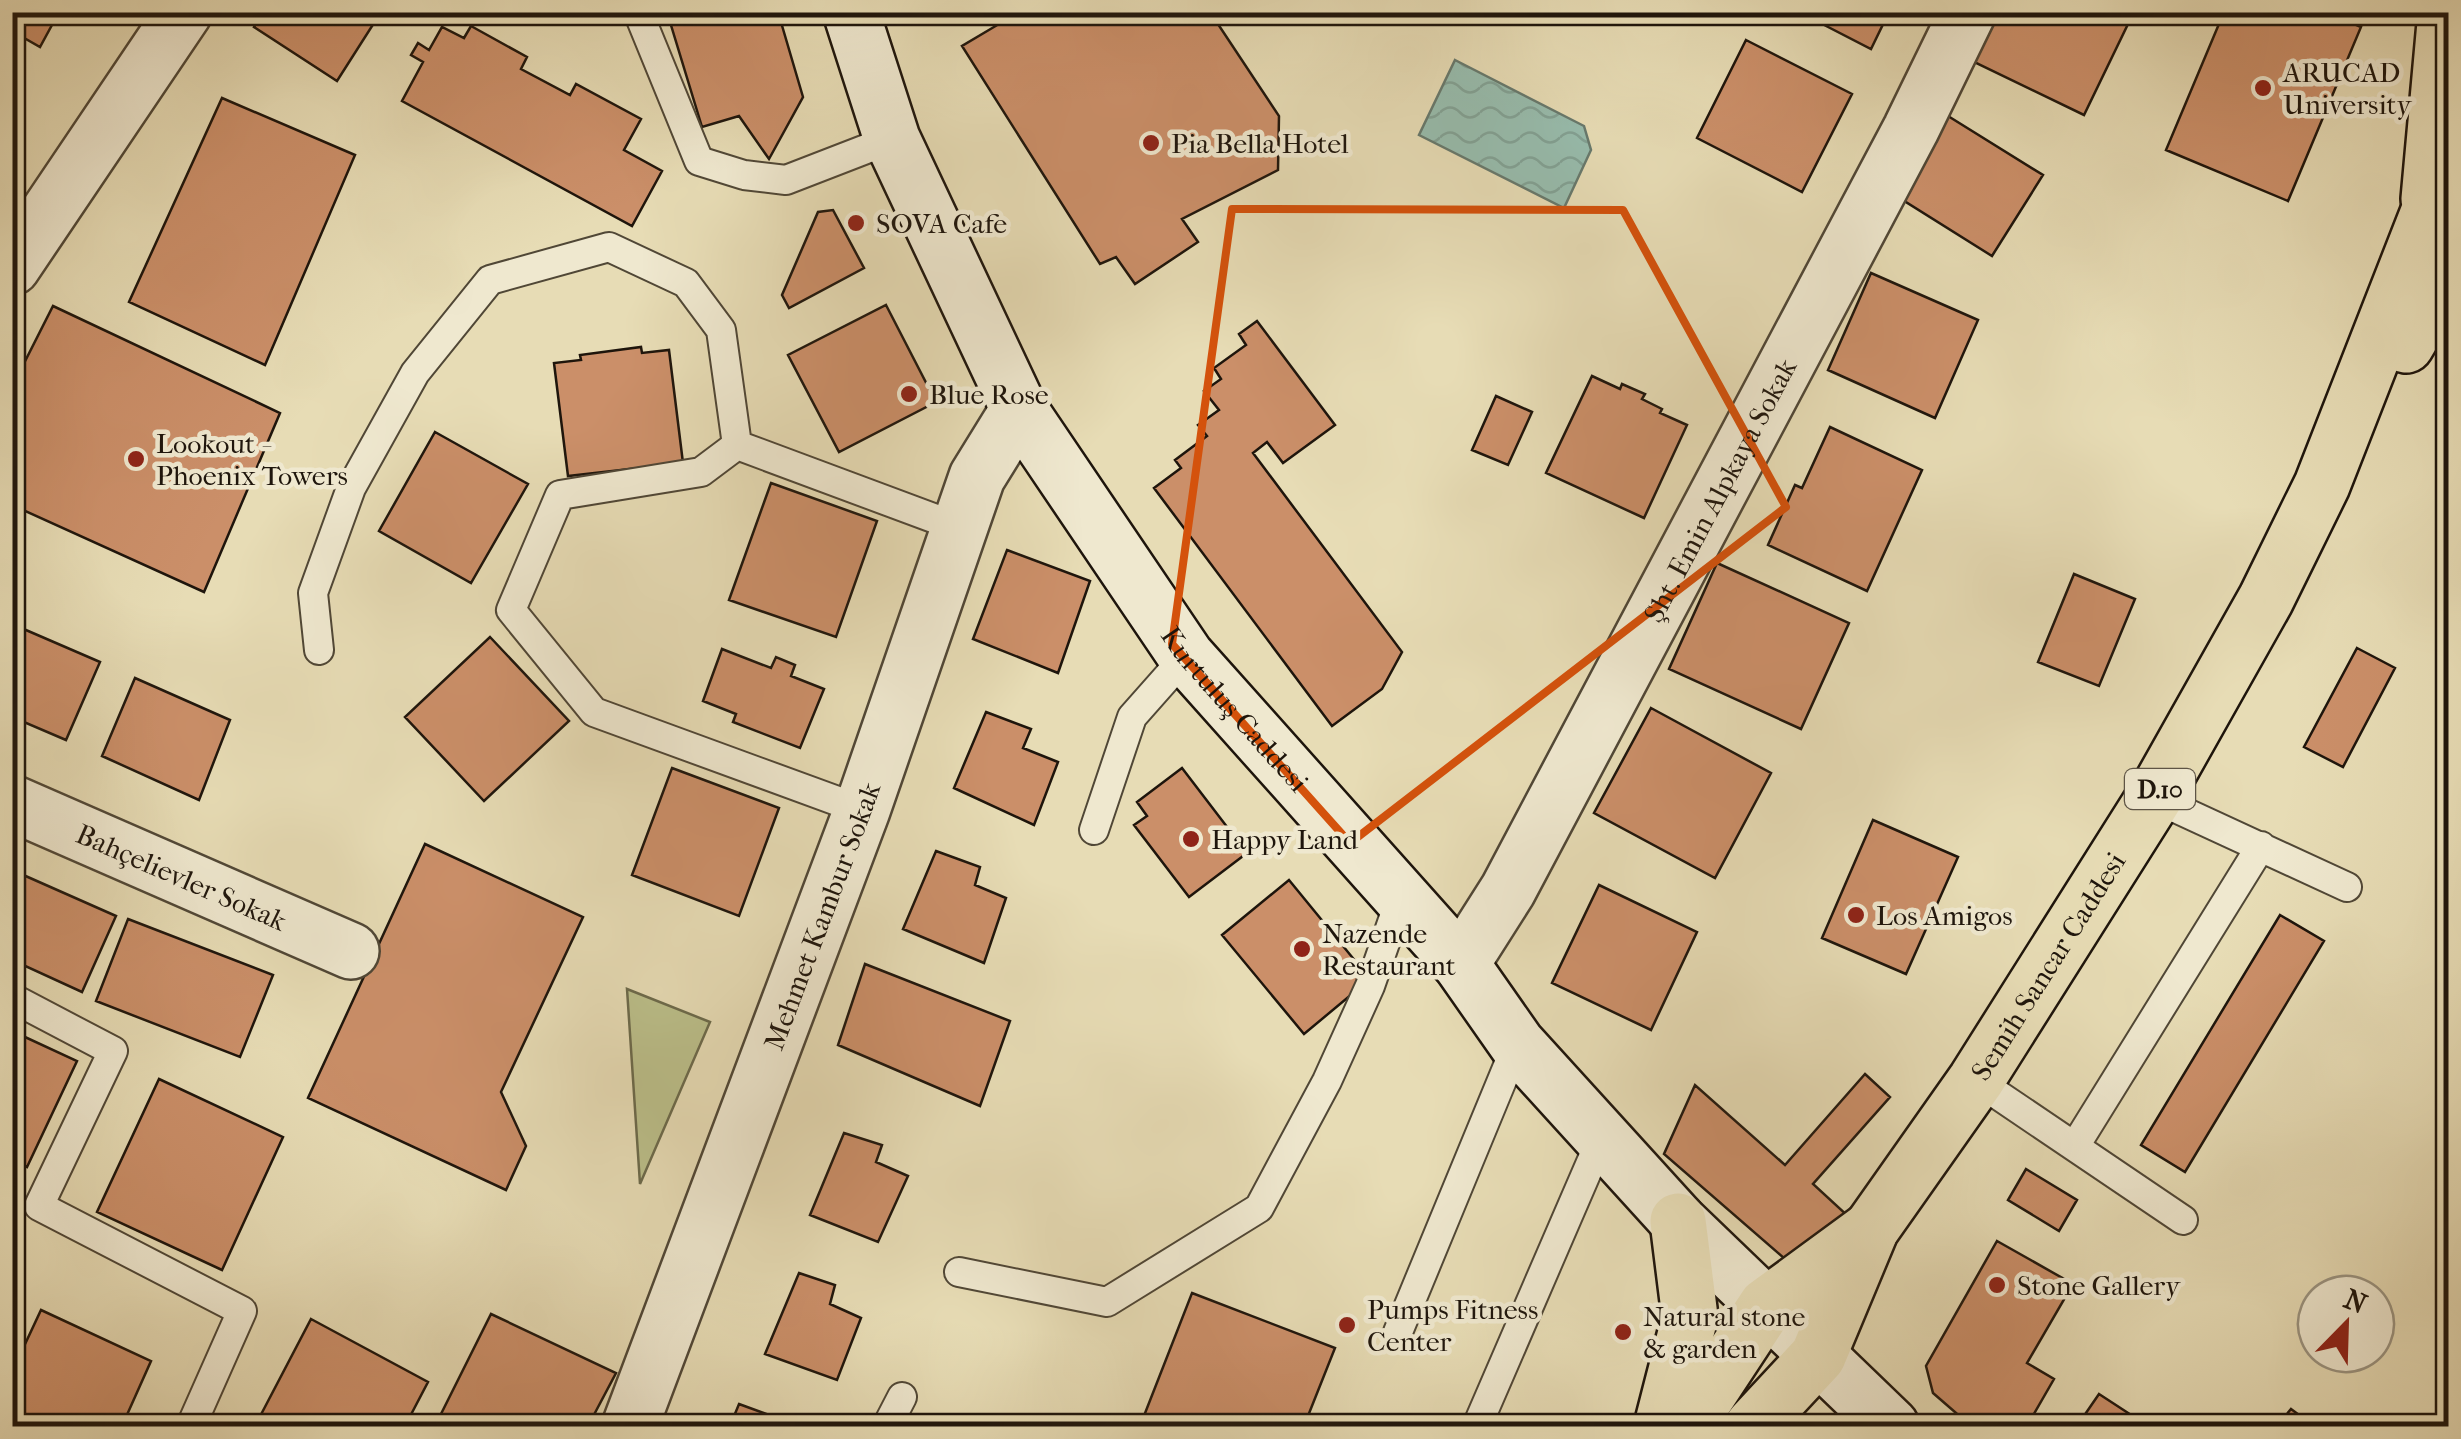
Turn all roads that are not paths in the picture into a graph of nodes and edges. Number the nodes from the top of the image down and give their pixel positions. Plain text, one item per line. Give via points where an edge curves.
1 (184, 12) edge
2 (638, 12) edge
3 (851, 12) edge
4 (1968, 12) edge
5 (2446, 12) edge
6 (892, 139) junction
7 (2448, 163) edge
8 (2428, 217) junction
9 (12, 266) edge
10 (2448, 274) edge
11 (1019, 409) junction
12 (737, 445) junction
13 (2322, 485) junction
14 (960, 528) junction
15 (319, 650) dead end
16 (1186, 656) junction
17 (2154, 798) junction
18 (12, 803) edge
19 (862, 810) junction
20 (1094, 830) dead end
21 (2261, 846) junction
22 (2347, 887) dead end
23 (1401, 897) junction
24 (351, 951) dead end
25 (1461, 964) junction
26 (12, 998) edge
27 (1518, 1044) junction
28 (1976, 1080) junction
29 (1602, 1137) junction
30 (2075, 1146) junction
31 (2183, 1220) dead end
32 (1678, 1221) junction
33 (1870, 1229) junction
34 (959, 1272) dead end
35 (1766, 1306) junction
36 (1398, 1332) dead end
37 (1818, 1356) junction
38 (902, 1396) dead end
39 (191, 1426) edge
40 (630, 1426) edge
41 (887, 1426) edge
42 (1476, 1426) edge
43 (1662, 1426) edge
44 (1688, 1426) edge
45 (1754, 1426) edge
46 (1891, 1426) edge

1 - 9 street
2 - 6 lane via 699,161 786,180
3 - 6 street, Kurtuluş Caddesi
4 - 25 street, Şht. Emin Alpkaya Sokak via 1526,855
5 - 8 main road
6 - 11 street, Kurtuluş Caddesi
7 - 8 main road, D.10
8 - 13 main road, D.10
10 - 13 main road, D.10
11 - 14 street, Mehmet Kambur Sokak via 977,478
11 - 16 street, Kurtuluş Caddesi
12 - 14 lane
12 - 15 lane via 721,330 686,283 608,247 490,280 415,372 351,488 312,592
12 - 19 lane via 701,472 560,495 511,610 594,712
13 - 17 main road, Semih Sancar Caddesi / D.10
14 - 19 street, Mehmet Kambur Sokak
16 - 20 lane via 1132,716
16 - 23 street, Kurtuluş Caddesi
17 - 21 lane
17 - 28 main road, Semih Sancar Caddesi / D.10
18 - 24 street, Bahçelievler Sokak
19 - 40 street, Mehmet Kambur Sokak
21 - 22 lane
21 - 30 lane
23 - 25 street, Kurtuluş Caddesi
23 - 34 lane via 1327,1081 1260,1208 1107,1302
25 - 27 street, Kurtuluş Caddesi
26 - 39 lane via 112,1052 40,1206 242,1311
27 - 29 street, Kurtuluş Caddesi
27 - 36 lane
28 - 30 lane
28 - 33 main road, Semih Sancar Caddesi / D.10
29 - 32 street, Kurtuluş Caddesi
29 - 42 lane
30 - 31 lane
32 - 35 street, Kurtuluş Caddesi
32 - 43 main road via 1690,1317
33 - 35 main road, Semih Sancar Caddesi / D.10
33 - 37 main road, Semih Sancar Caddesi / D.10
35 - 37 street, Kurtuluş Caddesi
35 - 44 main road, Semih Sancar Caddesi / D.10
37 - 45 main road, Semih Sancar Caddesi / D.10
37 - 46 street, Kurtuluş Caddesi
38 - 41 lane

